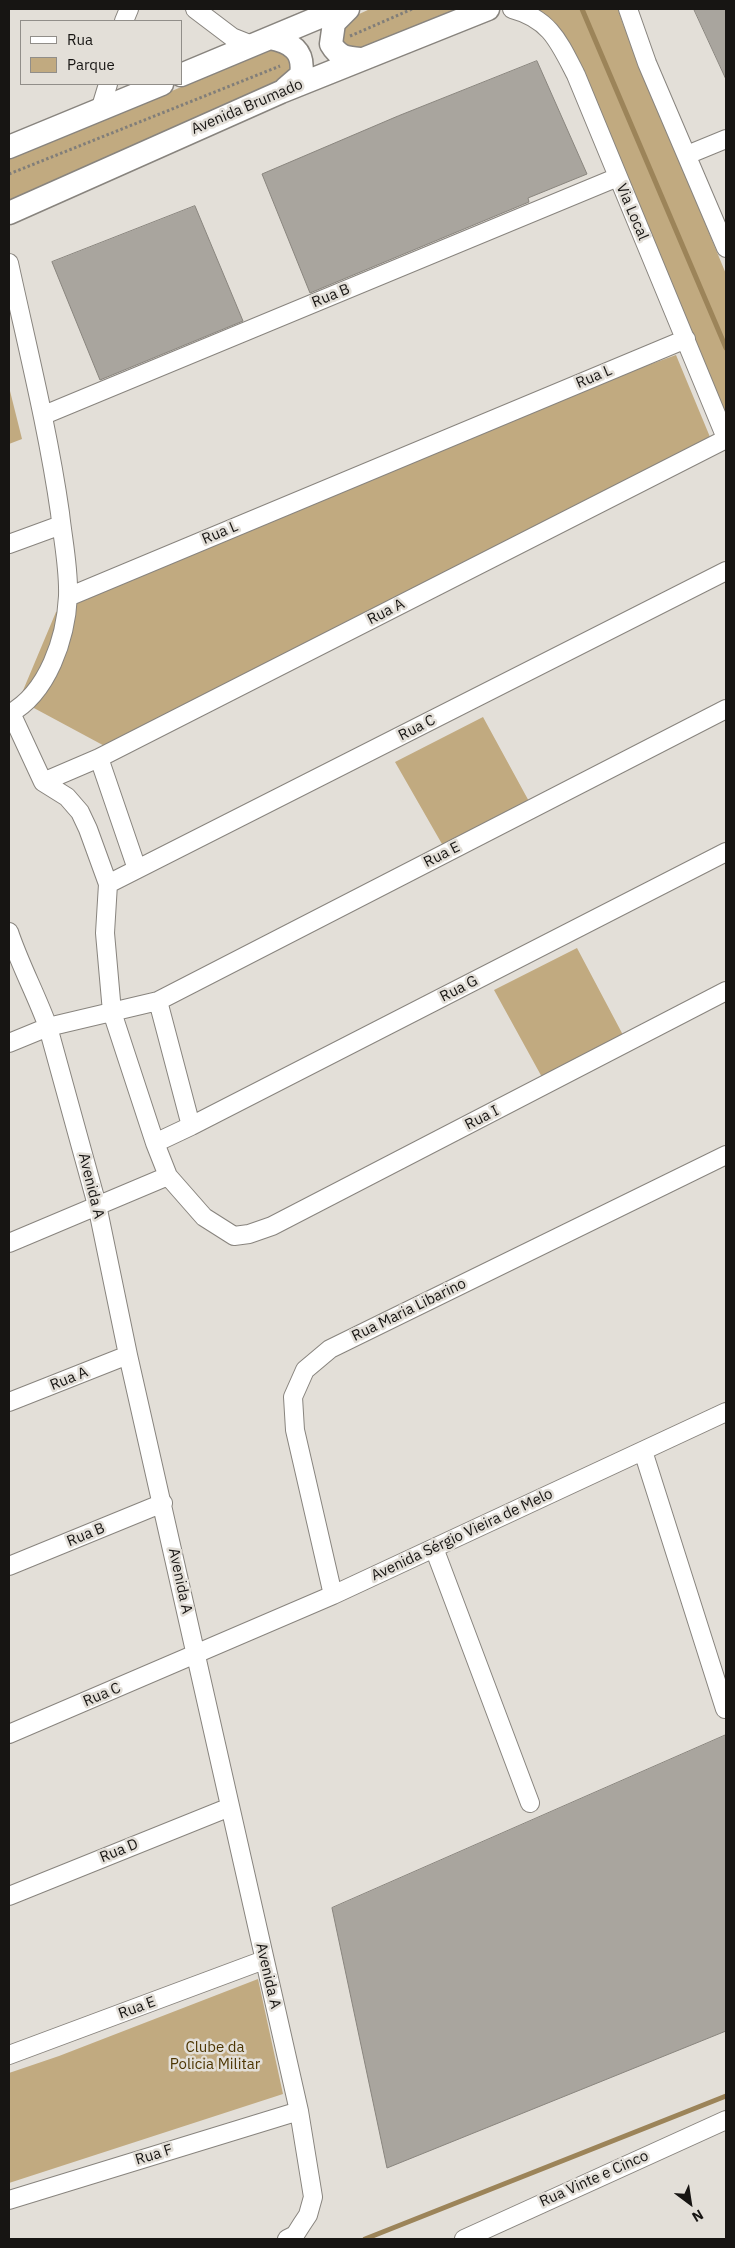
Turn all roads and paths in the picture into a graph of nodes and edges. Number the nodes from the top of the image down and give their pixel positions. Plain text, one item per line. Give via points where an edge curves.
1 (195, 9) edge
2 (339, 9) edge
3 (348, 9) edge
4 (412, 9) edge
5 (488, 9) edge
6 (512, 9) edge
7 (628, 9) edge
8 (261, 41) junction
9 (331, 44) junction
10 (300, 58) junction
11 (362, 59) junction
12 (182, 75) edge
13 (108, 85) edge
14 (159, 85) edge
15 (281, 92) junction
16 (101, 107) junction
17 (726, 139) edge
18 (9, 147) edge
19 (687, 155) junction
20 (9, 174) edge
21 (618, 178) junction
22 (9, 213) edge
23 (726, 248) edge
24 (9, 263) edge
25 (686, 339) junction
26 (44, 415) junction
27 (726, 438) edge
28 (61, 525) junction
29 (9, 544) edge
30 (726, 571) edge
31 (68, 597) junction
32 (726, 709) edge
33 (10, 713) edge
34 (99, 758) junction
35 (43, 782) junction
36 (726, 852) edge
37 (138, 869) junction
38 (108, 884) junction
39 (9, 932) edge
40 (726, 991) edge
41 (158, 1001) junction
42 (112, 1012) junction
43 (48, 1027) junction
44 (9, 1042) edge
45 (191, 1126) junction
46 (155, 1143) junction
47 (726, 1155) edge
48 (168, 1176) junction
49 (97, 1205) junction
50 (9, 1243) edge
51 (128, 1355) junction
52 (9, 1402) edge
53 (726, 1412) edge
54 (643, 1451) junction
55 (163, 1503) junction
56 (434, 1548) junction
57 (9, 1566) edge
58 (333, 1595) junction
59 (196, 1655) junction
60 (725, 1709) dead end
61 (9, 1734) edge
62 (530, 1803) dead end
63 (230, 1807) junction
64 (9, 1896) edge
65 (264, 1960) junction
66 (9, 2055) edge
67 (298, 2110) junction
68 (726, 2120) edge
69 (9, 2200) edge
70 (291, 2237) edge
71 (464, 2239) edge

1 - 8 street via 232,37
2 - 8 main road
3 - 9 main road via 334,23
4 - 9 path
5 - 11 main road, Avenida Brumado
6 - 21 street, Via Local via 538,20 555,36 576,75
7 - 19 street via 647,63
8 - 10 main road via 289,43
8 - 12 main road
9 - 11 main road via 344,58
10 - 15 main road via 301,75
10 - 20 path
11 - 15 main road, Avenida Brumado
13 - 16 street
14 - 16 main road
15 - 22 main road, Avenida Brumado
16 - 18 main road
17 - 19 street
19 - 23 street
21 - 25 street, Via Local
21 - 26 street, Rua B
24 - 26 street
25 - 27 street, Via Local
25 - 31 street, Rua L
26 - 28 street
27 - 34 street, Rua A
28 - 29 street
28 - 31 street
30 - 37 street, Rua C
31 - 33 street via 55,656 30,698
32 - 41 street, Rua E
33 - 35 street
34 - 35 street, Rua A
34 - 37 street
35 - 38 street via 67,797 80,812
36 - 45 street, Rua G
37 - 38 street, Rua C
38 - 42 street via 105,933
39 - 43 street, Avenida A
40 - 48 street, Rua I via 272,1226 249,1234 234,1236 204,1218
41 - 42 street, Rua E
41 - 45 street
42 - 43 street, Rua E
42 - 46 street
43 - 44 street, Rua E
43 - 49 street, Avenida A
45 - 46 street, Rua G
46 - 48 street
47 - 58 street, Rua Maria Libarino via 330,1349 305,1370 293,1397 295,1430
48 - 49 street
49 - 50 street
49 - 51 street, Avenida A
51 - 52 street, Rua A
51 - 55 street, Avenida A
53 - 54 street, Avenida Sérgio Vieira de Melo
54 - 56 street, Avenida Sérgio Vieira de Melo
54 - 60 street
55 - 57 street, Rua B
55 - 59 street, Avenida A
56 - 58 street, Avenida Sérgio Vieira de Melo
56 - 62 street
58 - 59 street, Avenida Sérgio Vieira de Melo
59 - 61 street, Rua C
59 - 63 street, Avenida A
63 - 64 street, Rua D
63 - 65 street, Avenida A
65 - 66 street, Rua E
65 - 67 street, Avenida A
67 - 69 street, Rua F
67 - 70 street, Avenida A via 312,2197 308,2215
68 - 71 street, Rua Vinte e Cinco

